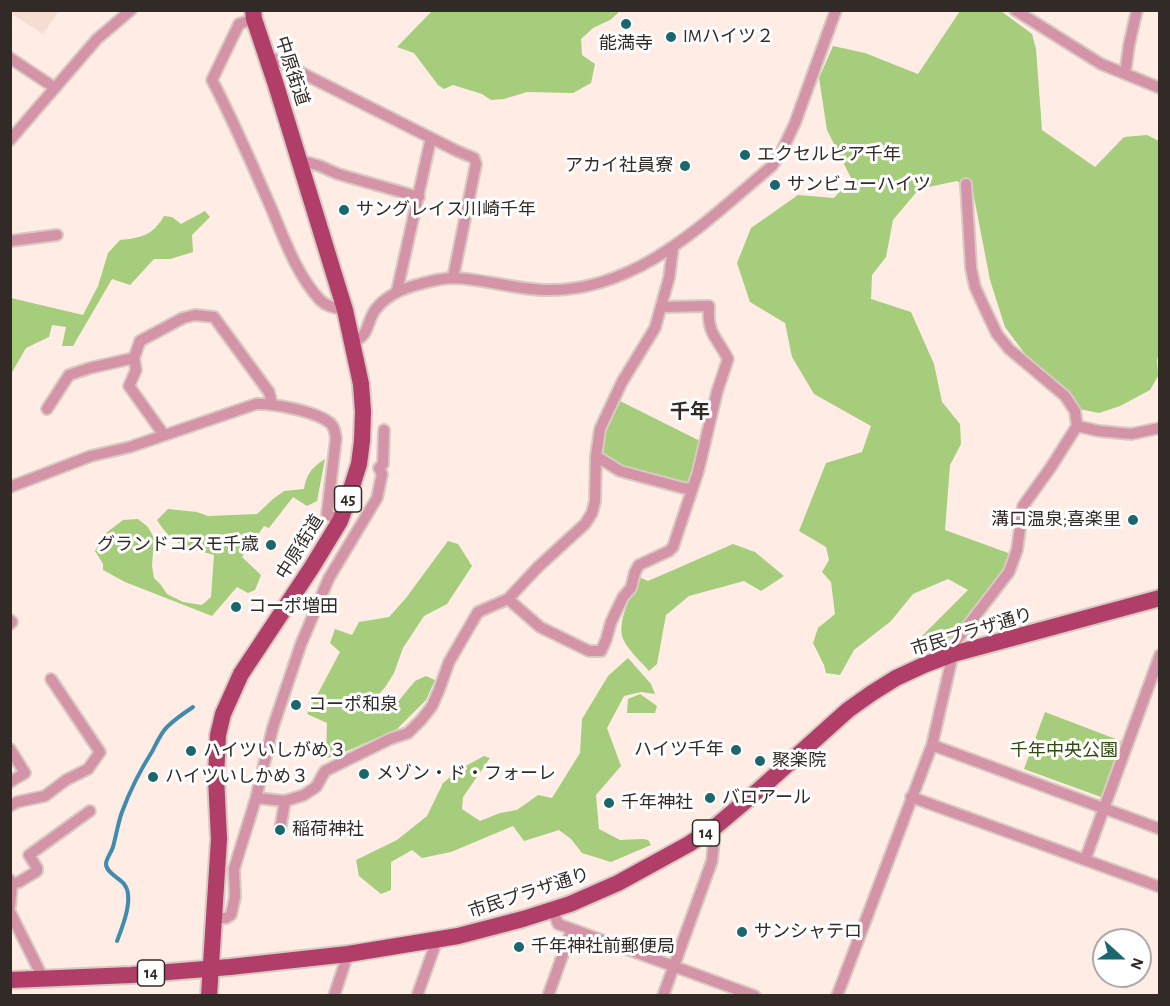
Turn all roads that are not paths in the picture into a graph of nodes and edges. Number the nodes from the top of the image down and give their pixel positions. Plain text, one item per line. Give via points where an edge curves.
1 (131, 10) edge
2 (836, 10) edge
3 (1015, 10) edge
4 (1137, 10) edge
5 (254, 15) edge
6 (267, 55) junction
7 (10, 58) edge
8 (1125, 74) junction
9 (55, 88) junction
10 (1160, 88) edge
11 (431, 138) junction
12 (10, 140) edge
13 (299, 160) junction
14 (966, 184) dead end
15 (419, 197) junction
16 (57, 235) dead end
17 (10, 241) edge
18 (673, 248) junction
19 (453, 278) junction
20 (397, 291) junction
21 (662, 307) junction
22 (345, 310) junction
23 (353, 342) junction
24 (134, 358) junction
25 (272, 404) junction
26 (47, 409) dead end
27 (1077, 426) junction
28 (1160, 428) edge
29 (384, 430) dead end
30 (164, 435) junction
31 (596, 456) junction
32 (360, 464) junction
33 (379, 468) junction
34 (10, 487) edge
35 (692, 489) junction
36 (340, 520) junction
37 (1160, 598) edge
38 (508, 599) junction
39 (952, 654) junction
40 (1160, 655) edge
41 (51, 679) dead end
42 (932, 745) junction
43 (10, 749) edge
44 (10, 782) edge
45 (911, 796) junction
46 (256, 798) junction
47 (285, 801) junction
48 (10, 806) edge
49 (1104, 808) junction
50 (90, 811) dead end
51 (715, 827) junction
52 (1160, 829) edge
53 (280, 830) dead end
54 (1085, 860) junction
55 (11, 882) edge
56 (1160, 887) edge
57 (10, 906) edge
58 (553, 910) junction
59 (10, 912) edge
60 (215, 918) junction
61 (572, 929) junction
62 (437, 939) junction
63 (348, 954) junction
64 (674, 965) junction
65 (210, 969) junction
66 (43, 978) junction
67 (10, 980) edge
68 (209, 996) edge
69 (334, 996) edge
70 (417, 996) edge
71 (548, 996) edge
72 (663, 996) edge
73 (755, 996) edge
74 (837, 996) edge

1 - 9 street via 97,39
2 - 18 street via 781,153 772,166
3 - 8 street via 1101,64
4 - 8 street
5 - 6 main road, 中原街道 / 45
5 - 22 street via 239,24 212,80 306,284 322,302
6 - 11 street
6 - 13 main road, 中原街道 / 45
7 - 9 street
8 - 10 street
9 - 12 street
11 - 15 street
11 - 19 street via 474,158 476,164
13 - 15 street
13 - 22 main road, 中原街道 / 45
14 - 27 street via 971,268 986,311 1009,349 1065,396 1075,411
15 - 20 street
16 - 17 street
18 - 19 street via 606,281 574,288 543,290
18 - 21 street
19 - 20 street
20 - 23 street via 376,309 361,339
21 - 31 street via 655,328 608,410
21 - 35 street via 709,306 711,332 728,359
22 - 23 main road, 中原街道 / 45
23 - 32 main road, 中原街道 / 45 via 363,412
24 - 25 street via 140,340 183,318 214,317 269,392
24 - 26 street via 69,375
24 - 30 street via 136,370 129,386
25 - 30 street via 256,404
25 - 36 street via 321,417 335,430 327,514
27 - 28 street via 1123,434
27 - 39 street via 1023,506 1017,550 1009,572 956,641
29 - 33 street
30 - 34 street via 90,456
31 - 35 street via 620,471
31 - 38 street via 592,513
32 - 33 street
32 - 36 main road, 中原街道 / 45
33 - 46 street via 382,474 378,498 329,578 301,644 273,727
35 - 38 street via 672,547 639,565 601,651 589,651 540,627
36 - 60 main road, 中原街道 / 45 via 241,674 223,714 216,777 219,839
37 - 39 main road, 市民プラザ通り / 14
38 - 47 street via 478,612 448,662 432,706 408,733 325,771 316,787
39 - 42 street
39 - 51 main road, 市民プラザ通り / 14 via 896,678 848,710
40 - 49 street
41 - 48 street via 100,752 88,769 45,796
42 - 45 street
42 - 49 street
43 - 44 street via 25,773
45 - 54 street
45 - 74 street
46 - 47 street
46 - 60 street via 234,869 231,915
47 - 53 street
49 - 52 street
49 - 54 street
50 - 55 street via 29,855 37,871 19,882
51 - 58 main road, 市民プラザ通り / 14 via 618,883
51 - 64 street via 712,861
54 - 56 street
55 - 57 street
58 - 61 street via 558,924
58 - 62 main road, 市民プラザ通り / 14
59 - 66 street
60 - 65 main road, 中原街道 / 45
61 - 64 street
61 - 71 street
62 - 63 main road, 市民プラザ通り / 14
62 - 70 street
63 - 65 main road, 市民プラザ通り / 14
63 - 69 street
64 - 72 street
64 - 73 street
65 - 66 main road, 市民プラザ通り / 14
65 - 68 main road, 中原街道 / 45
66 - 67 main road, 市民プラザ通り / 14

